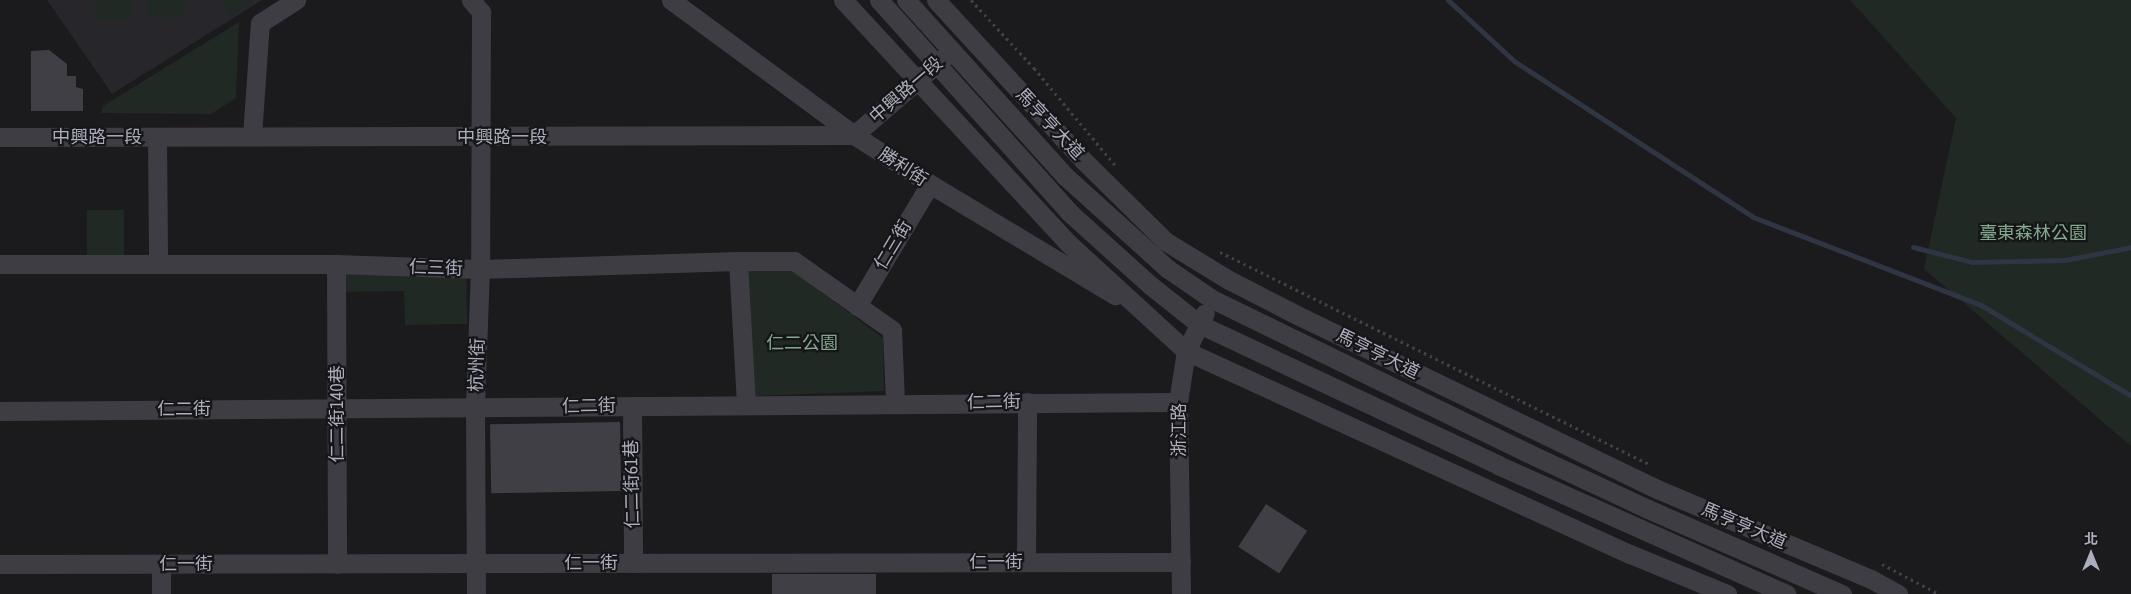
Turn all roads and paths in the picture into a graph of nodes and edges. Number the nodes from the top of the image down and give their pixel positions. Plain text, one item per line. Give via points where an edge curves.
1 (296, 0) edge
2 (471, 0) edge
3 (671, 0) edge
4 (843, 0) edge
5 (879, 0) edge
6 (906, 0) edge
7 (936, 0) edge
8 (972, 0) edge
9 (969, 37) junction
10 (952, 50) junction
11 (938, 63) junction
12 (915, 81) junction
13 (854, 135) junction
14 (157, 136) junction
15 (252, 136) junction
16 (0, 137) edge
17 (482, 137) junction
18 (1118, 168) dead end
19 (930, 184) junction
20 (1216, 250) dead end
21 (738, 260) junction
22 (0, 264) edge
23 (158, 264) junction
24 (336, 264) junction
25 (480, 269) junction
26 (1229, 280) junction
27 (1212, 299) junction
28 (857, 306) junction
29 (1148, 314) junction
30 (1199, 324) junction
31 (1186, 351) junction
32 (1410, 369) junction
33 (1401, 391) junction
34 (1027, 402) junction
35 (1178, 402) junction
36 (895, 403) junction
37 (746, 404) junction
38 (632, 406) junction
39 (475, 407) junction
40 (337, 408) junction
41 (0, 411) edge
42 (1392, 415) junction
43 (1381, 440) junction
44 (1658, 468) dead end
45 (1657, 488) junction
46 (1648, 509) junction
47 (1639, 530) junction
48 (1793, 547) junction
49 (1630, 554) junction
50 (1026, 562) junction
51 (1181, 562) junction
52 (1877, 562) dead end
53 (476, 563) junction
54 (633, 563) junction
55 (0, 564) edge
56 (161, 564) junction
57 (337, 564) junction
58 (1783, 567) junction
59 (1778, 592) edge
60 (161, 594) edge
61 (476, 594) edge
62 (1181, 594) edge
63 (1727, 594) edge
64 (1842, 594) edge
65 (1898, 594) edge
66 (1939, 594) edge

1 - 15 street via 260,23
2 - 17 street, 杭州街 via 481,12
3 - 13 street, 勝利街
4 - 12 street
5 - 11 street
6 - 10 street, 馬亨亨大道
7 - 9 street, 馬亨亨大道
8 - 18 path
9 - 10 street, 中興路一段
9 - 26 street, 馬亨亨大道 via 1165,241
10 - 11 street, 中興路一段
10 - 27 street, 馬亨亨大道 via 1065,176 1168,269
11 - 12 street, 中興路一段
11 - 30 street via 1070,213
12 - 13 street, 中興路一段
12 - 29 street via 1068,243
13 - 17 street, 中興路一段
13 - 19 street, 勝利街
14 - 15 street, 中興路一段
14 - 16 street, 中興路一段
14 - 23 street
15 - 17 street, 中興路一段
17 - 25 street, 杭州街
19 - 28 street, 仁三街
19 - 29 street, 勝利街
20 - 44 path
21 - 25 street, 仁三街
21 - 28 street, 仁三街 via 794,261
21 - 37 street
22 - 23 street, 仁三街
23 - 24 street, 仁三街
24 - 25 street, 仁三街
24 - 40 street, 仁二街140巷
25 - 39 street, 杭州街
26 - 27 street, 浙江路
26 - 32 street, 馬亨亨大道
27 - 30 street, 浙江路
27 - 33 street, 馬亨亨大道
28 - 36 street, 仁三街 via 892,330
29 - 31 street
30 - 31 street, 浙江路
30 - 42 street
31 - 35 street, 浙江路
31 - 43 street
32 - 33 street
32 - 45 street, 馬亨亨大道
33 - 46 street, 馬亨亨大道
34 - 35 street, 仁二街
34 - 36 street, 仁二街
34 - 50 street
35 - 51 street, 浙江路
36 - 37 street, 仁二街
37 - 38 street, 仁二街
38 - 39 street, 仁二街
38 - 54 street, 仁二街61巷
39 - 40 street, 仁二街
39 - 53 street, 杭州街
40 - 41 street, 仁二街
40 - 57 street, 仁二街140巷
42 - 43 street
42 - 47 street
43 - 49 street
45 - 46 street
45 - 48 street, 馬亨亨大道
46 - 58 street, 馬亨亨大道
47 - 49 street
47 - 59 street
48 - 58 street
48 - 65 street, 馬亨亨大道 via 1871,579
49 - 63 street
50 - 51 street, 仁一街
50 - 54 street, 仁一街
51 - 62 street, 浙江路
52 - 66 path
53 - 54 street, 仁一街
53 - 57 street, 仁一街
53 - 61 street, 杭州街
55 - 56 street, 仁一街
56 - 57 street, 仁一街
56 - 60 street
58 - 59 street
58 - 64 street, 馬亨亨大道

